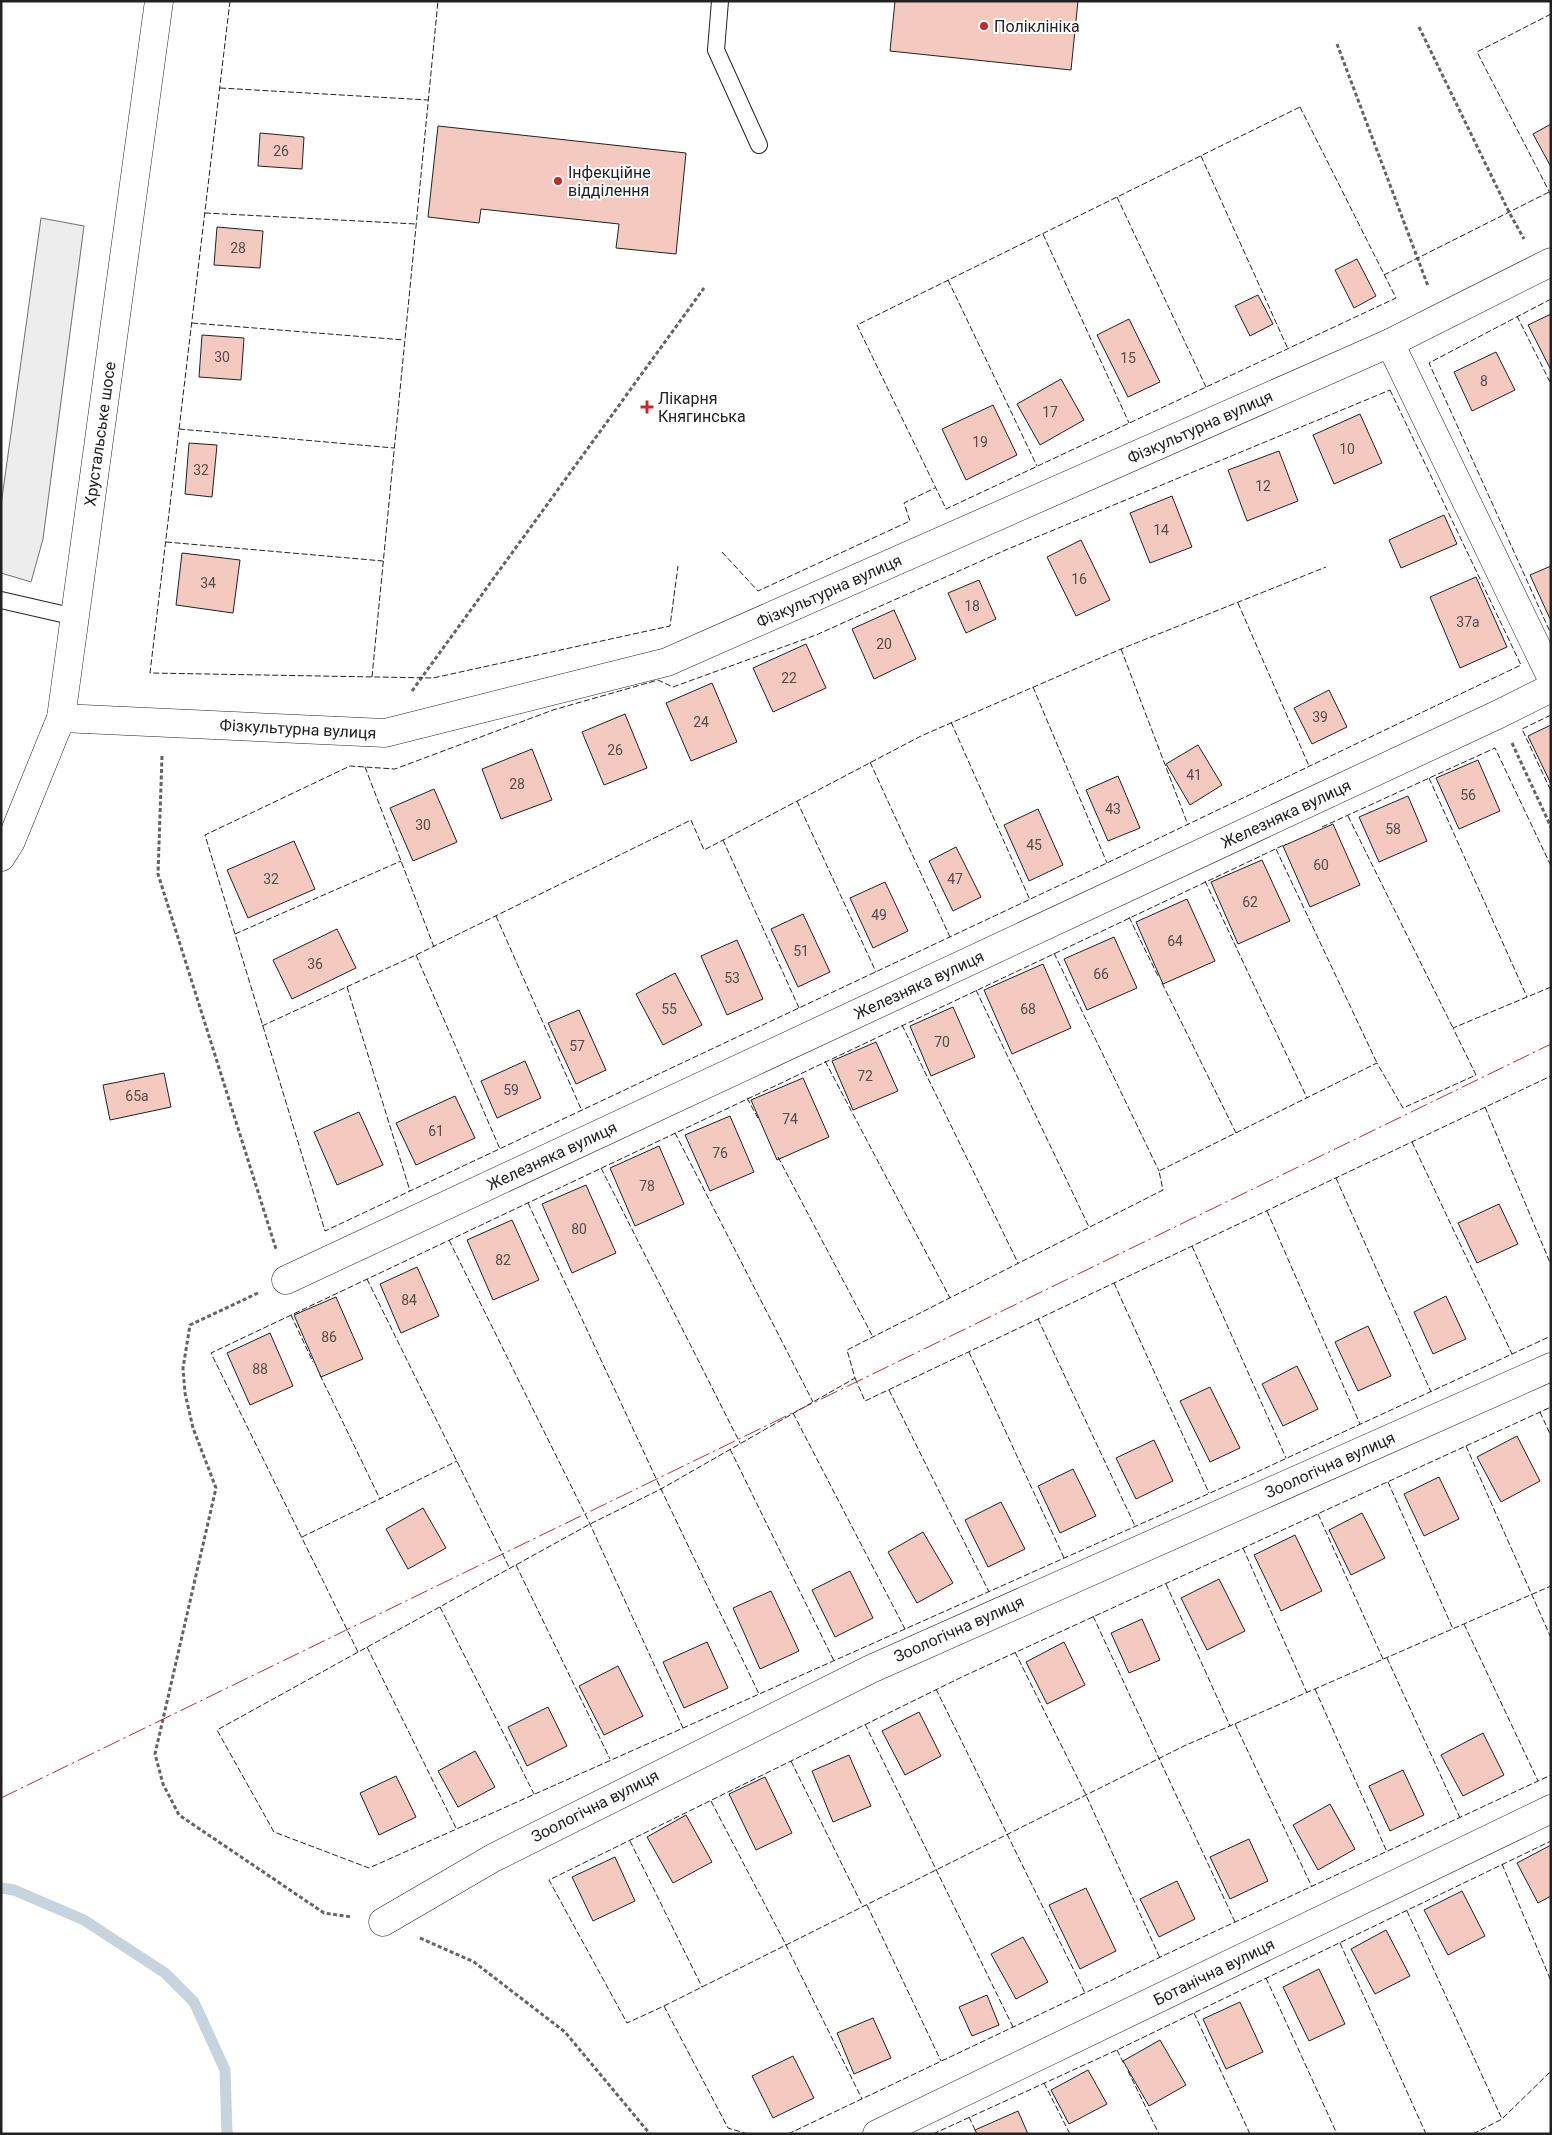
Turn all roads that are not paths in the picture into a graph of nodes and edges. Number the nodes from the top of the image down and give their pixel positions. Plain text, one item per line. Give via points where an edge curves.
1 (159, 1) edge
2 (720, 1) edge
3 (759, 145) dead end
4 (1546, 265) edge
5 (1390, 343) junction
6 (1, 600) edge
7 (75, 617) junction
8 (1551, 677) edge
9 (1551, 688) edge
10 (61, 718) junction
11 (1, 857) edge
12 (286, 1280) road end
13 (1551, 1367) edge
14 (1551, 1809) edge
15 (383, 1922) road end
16 (877, 2134) edge

1 - 7 street, Хрустальське шосе
2 - 3 lane via 716,50
4 - 5 street, Фізкультурна вулиця
5 - 8 street
5 - 10 street, Фізкультурна вулиця via 667,662 385,733
6 - 7 lane
7 - 10 street, Хрустальське шосе
9 - 12 street, Железняка вулиця
10 - 11 street, Хрустальське шосе via 11,841
13 - 15 street, Зоологічна вулиця via 871,1669 493,1858
14 - 16 street, Ботанічна вулиця

